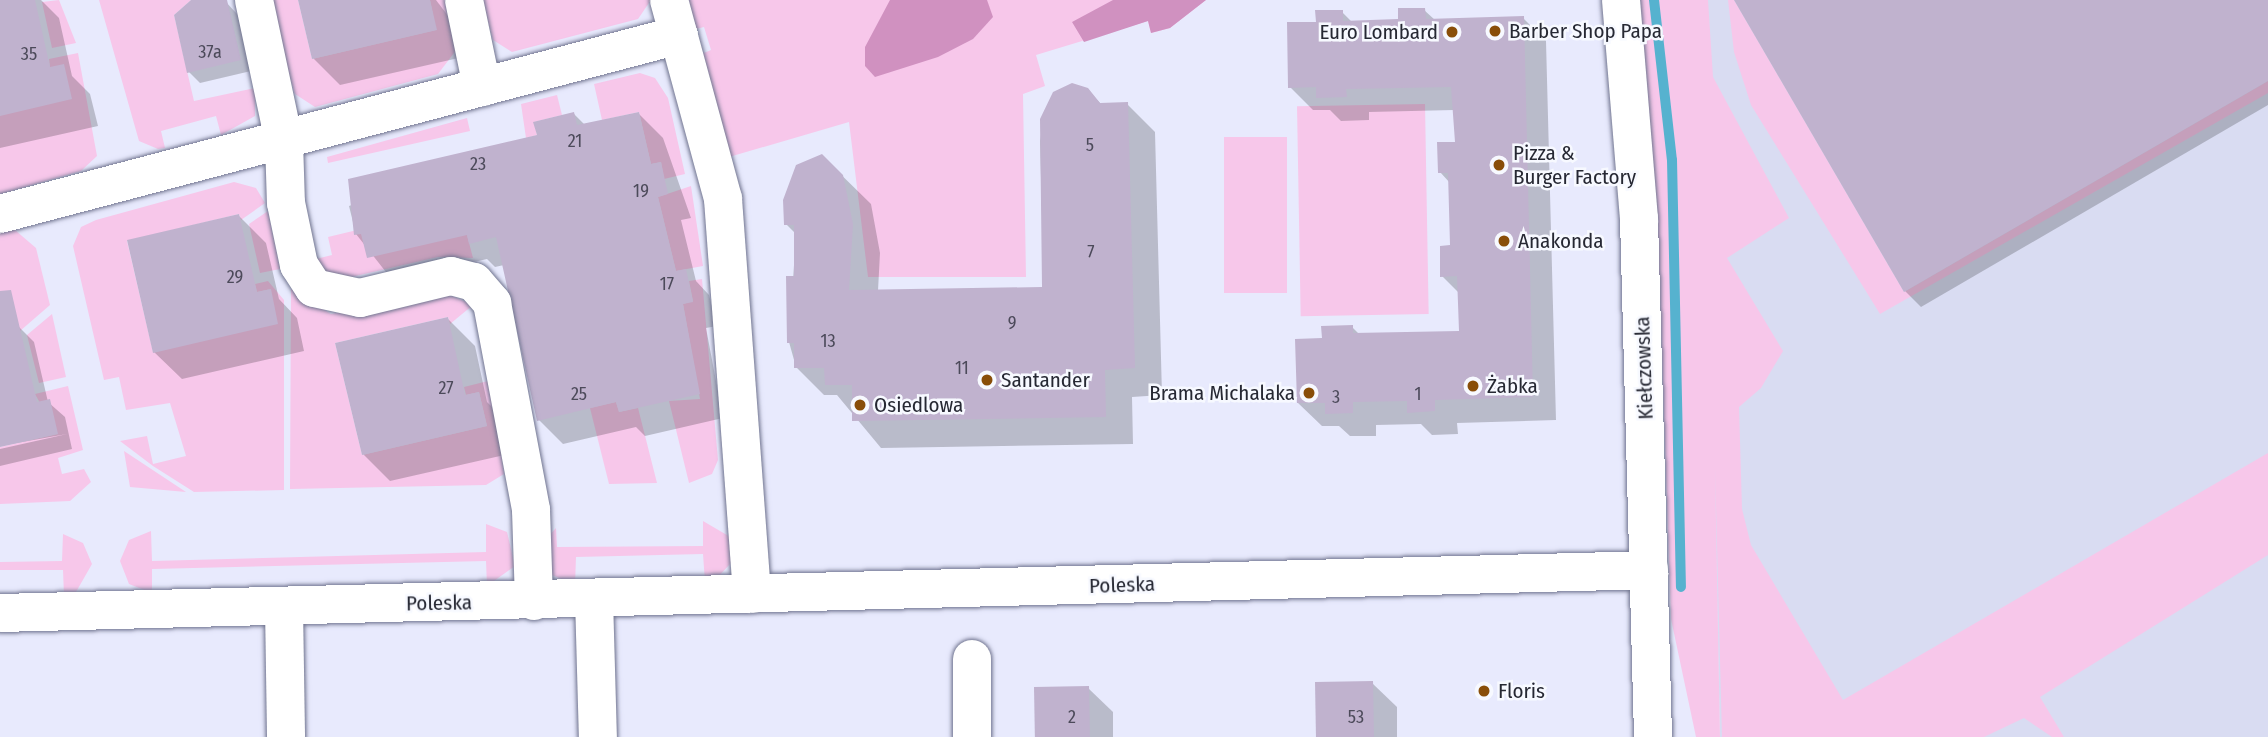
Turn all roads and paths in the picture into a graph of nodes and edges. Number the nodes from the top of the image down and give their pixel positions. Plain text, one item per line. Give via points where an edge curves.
1 (254, 0) edge
2 (464, 0) edge
3 (1621, 0) edge
4 (674, 18) edge
5 (482, 87) junction
6 (284, 141) junction
7 (0, 214) edge
8 (1649, 570) junction
9 (752, 594) junction
10 (594, 598) junction
11 (534, 601) junction
12 (284, 607) junction
13 (0, 613) edge
14 (972, 659) dead end
15 (286, 737) edge
16 (598, 737) edge
17 (972, 737) edge
18 (1653, 737) edge

1 - 6 street
2 - 5 street
3 - 8 street, Kiełczowska via 1639,219
4 - 5 street
4 - 9 street via 723,199
5 - 6 street
6 - 7 street
6 - 11 street via 282,184 299,265 314,288 360,298 451,276 474,282 492,303 529,499
8 - 9 street, Poleska
8 - 18 street, Kiełczowska
9 - 10 street, Poleska
10 - 11 street, Poleska
10 - 16 street
11 - 12 street, Poleska
12 - 13 street, Poleska
12 - 15 street
14 - 17 street

